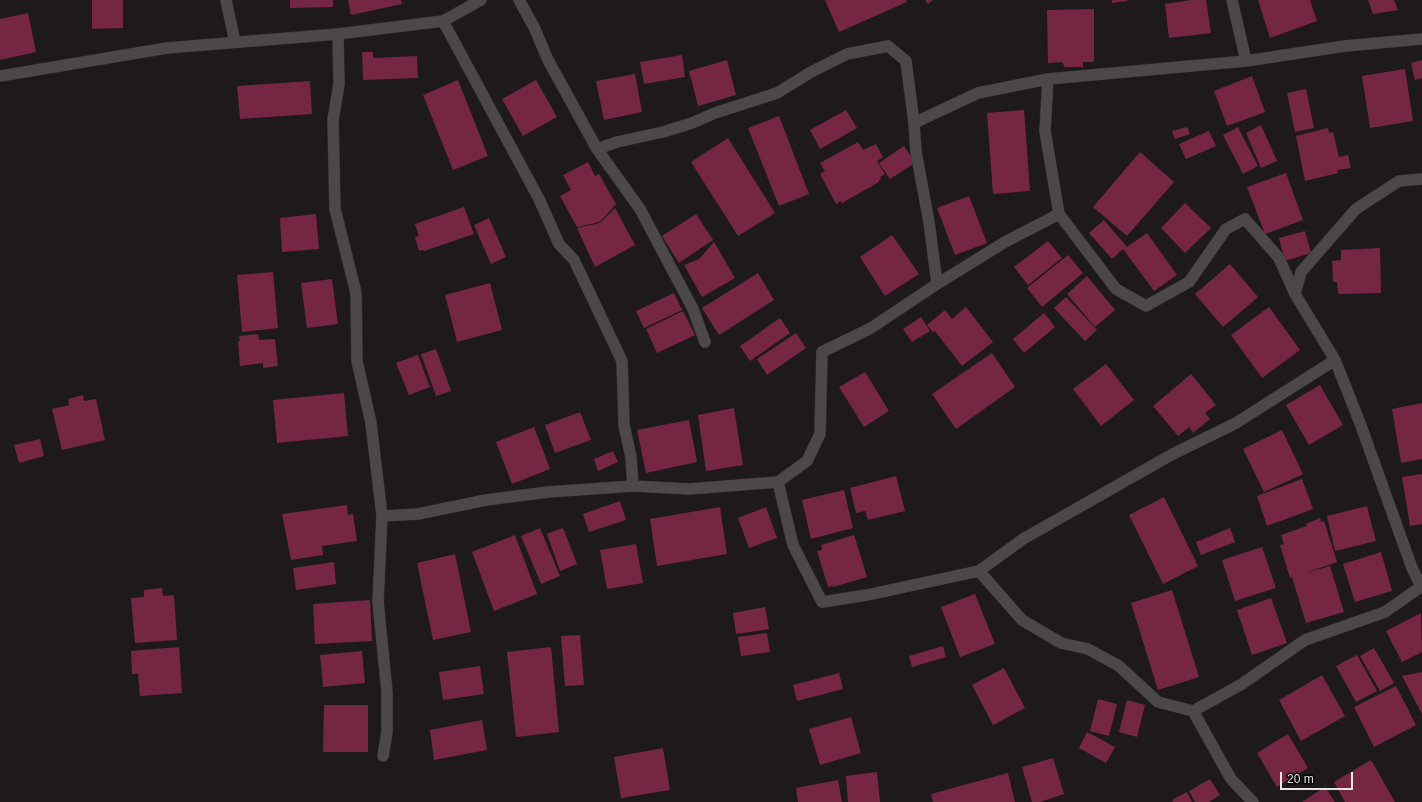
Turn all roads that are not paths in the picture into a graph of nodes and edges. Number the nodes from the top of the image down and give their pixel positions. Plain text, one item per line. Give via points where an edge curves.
1 (226, 0) edge
2 (481, 0) edge
3 (519, 0) edge
4 (1232, 0) edge
5 (443, 21) junction
6 (338, 34) junction
7 (1422, 39) edge
8 (235, 42) junction
9 (1246, 61) junction
10 (0, 76) edge
11 (1048, 79) junction
12 (914, 123) junction
13 (597, 148) junction
14 (1422, 179) edge
15 (1059, 214) junction
16 (937, 284) junction
17 (1295, 294) junction
18 (705, 342) dead end
19 (1335, 360) junction
20 (778, 482) junction
21 (633, 486) junction
22 (382, 516) junction
23 (979, 571) junction
24 (1422, 586) edge
25 (1193, 711) junction
26 (383, 756) dead end
27 (1253, 802) edge

1 - 8 street
2 - 5 street
3 - 13 street via 548,60
4 - 9 street
5 - 6 street
5 - 21 street via 539,199 559,244 574,260 622,361 624,425 631,457
6 - 8 street
6 - 22 street via 339,84 333,120 335,209 356,293 357,361 371,423
7 - 9 street via 1345,46
8 - 10 street via 167,48
9 - 11 street
11 - 12 street via 978,93
11 - 15 street via 1045,131
12 - 13 street via 906,61 888,46 847,54 777,93 692,123
12 - 16 street via 916,152
13 - 18 street via 640,209 693,309
14 - 17 street via 1399,181 1356,209 1301,272
15 - 16 street via 1005,242
15 - 17 street via 1116,289 1146,306 1189,282 1226,229 1245,219 1279,258
16 - 20 street via 871,328 822,352 820,434 807,461
17 - 19 street
19 - 23 street via 1236,423 1171,455 1023,539
19 - 24 street via 1412,568
20 - 21 street via 689,489
20 - 23 street via 794,545 822,602
21 - 22 street via 548,492 486,500 418,514
22 - 26 street via 378,602 388,692 387,732
23 - 25 street via 1022,620 1061,643 1088,649 1119,666 1158,702
24 - 25 street via 1385,612 1305,640 1242,684
25 - 27 street via 1231,779

